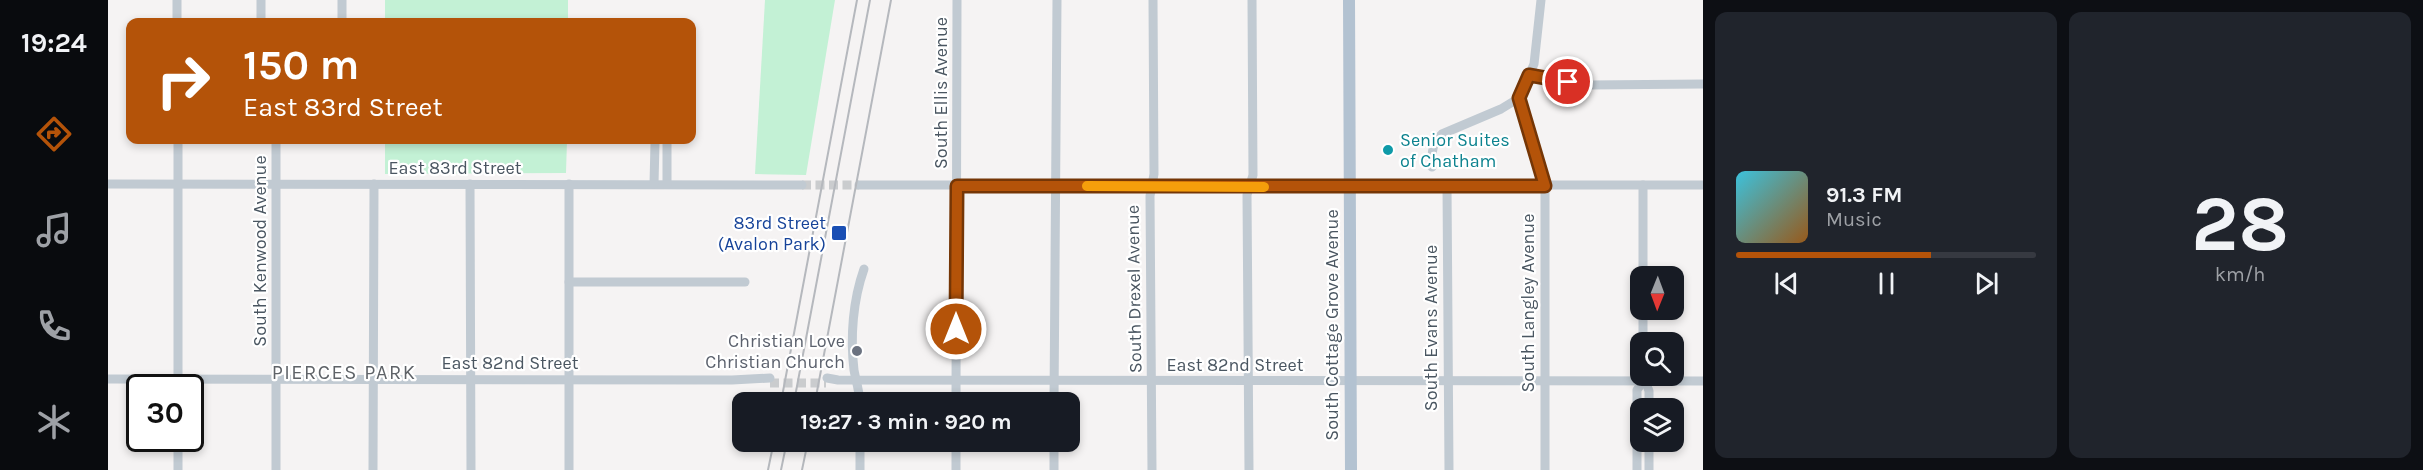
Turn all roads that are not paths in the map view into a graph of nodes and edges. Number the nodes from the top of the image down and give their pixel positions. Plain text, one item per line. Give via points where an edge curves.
1 (177, 0) edge
2 (261, 0) edge
3 (342, 0) edge
4 (957, 0) edge
5 (1057, 0) edge
6 (1153, 0) edge
7 (1252, 0) edge
8 (1349, 0) edge
9 (1541, 0) edge
10 (177, 18) edge
11 (261, 18) edge
12 (342, 18) edge
13 (1529, 75) junction
14 (1703, 84) edge
15 (1519, 98) junction
16 (177, 144) edge
17 (276, 144) edge
18 (655, 144) edge
19 (668, 144) edge
20 (1432, 167) dead end
21 (108, 184) edge
22 (178, 184) junction
23 (374, 184) junction
24 (470, 184) junction
25 (569, 184) junction
26 (654, 184) junction
27 (667, 184) junction
28 (276, 185) junction
29 (802, 185) tunnel mouth
30 (859, 185) tunnel mouth
31 (1643, 185) junction
32 (1703, 185) edge
33 (957, 186) junction
34 (1055, 186) junction
35 (1350, 186) junction
36 (1447, 186) junction
37 (1545, 186) junction
38 (1152, 187) junction
39 (1250, 187) junction
40 (1643, 266) edge
41 (864, 269) dead end
42 (569, 282) junction
43 (745, 282) dead end
44 (178, 374) edge
45 (1630, 378) edge
46 (108, 379) edge
47 (276, 379) junction
48 (373, 379) junction
49 (470, 379) junction
50 (126, 380) edge
51 (569, 380) junction
52 (770, 380) tunnel mouth
53 (826, 380) tunnel mouth
54 (857, 380) junction
55 (956, 380) junction
56 (1684, 380) edge
57 (1054, 381) junction
58 (1545, 381) junction
59 (1703, 381) edge
60 (204, 382) edge
61 (1152, 382) junction
62 (1248, 382) junction
63 (1351, 382) junction
64 (1448, 382) junction
65 (1639, 386) edge
66 (859, 392) edge
67 (956, 392) edge
68 (1054, 392) edge
69 (178, 452) edge
70 (860, 452) edge
71 (956, 452) edge
72 (1054, 452) edge
73 (1649, 452) edge
74 (178, 470) edge
75 (276, 470) edge
76 (373, 470) edge
77 (471, 470) edge
78 (569, 470) edge
79 (860, 470) edge
80 (956, 470) edge
81 (1054, 470) edge
82 (1152, 470) edge
83 (1248, 470) edge
84 (1351, 470) edge
85 (1449, 470) edge
86 (1545, 470) edge
87 (1637, 470) edge
88 (1649, 470) edge

1 - 10 street
2 - 11 street
3 - 12 street
4 - 33 street, South Ellis Avenue
5 - 34 street
6 - 38 street, South Drexel Avenue
7 - 39 street
8 - 35 main road, South Cottage Grove Avenue
9 - 13 street via 1538,44
13 - 14 street via 1588,85
13 - 15 street
15 - 20 street via 1442,134 1432,149
15 - 37 street, South Langley Avenue
16 - 22 street
17 - 28 street, South Kenwood Avenue
18 - 26 street
19 - 27 street
21 - 22 street, East 83rd Street
22 - 28 street, East 83rd Street
22 - 44 street
23 - 24 street, East 83rd Street
23 - 28 street, East 83rd Street
23 - 48 street
24 - 25 street, East 83rd Street
24 - 49 street
25 - 26 street, East 83rd Street
25 - 42 street
26 - 27 street, East 83rd Street
27 - 29 street, East 83rd Street
28 - 47 street, South Kenwood Avenue
30 - 33 street
31 - 32 street
31 - 37 street
31 - 40 street
33 - 34 street
33 - 55 street, South Ellis Avenue
34 - 38 street
34 - 57 street
35 - 36 street
35 - 39 street
35 - 63 main road, South Cottage Grove Avenue
36 - 37 street
36 - 64 street, South Evans Avenue
37 - 58 street, South Langley Avenue
38 - 39 street
38 - 61 street, South Drexel Avenue
39 - 62 street
41 - 54 street via 854,311
42 - 43 street
42 - 51 street
45 - 58 street, East 82nd Street
46 - 50 street, East 82nd Street
47 - 48 street, East 82nd Street
47 - 60 street, East 82nd Street
47 - 75 street, South Kenwood Avenue
48 - 49 street, East 82nd Street
48 - 76 street
49 - 51 street, East 82nd Street
49 - 77 street
51 - 52 street, East 82nd Street
51 - 78 street
53 - 54 street, East 82nd Street
54 - 55 street, East 82nd Street
54 - 66 street
55 - 57 street, East 82nd Street
55 - 67 street, South Ellis Avenue
56 - 59 street, East 82nd Street
57 - 61 street, East 82nd Street
57 - 68 street
58 - 64 street, East 82nd Street
58 - 86 street, South Langley Avenue
61 - 62 street, East 82nd Street
61 - 82 street, South Drexel Avenue
62 - 63 street, East 82nd Street
62 - 83 street
63 - 64 street, East 82nd Street
63 - 84 main road, South Cottage Grove Avenue
64 - 85 street, South Evans Avenue
65 - 87 street
69 - 74 street
70 - 79 street
71 - 80 street
72 - 81 street
73 - 88 street

